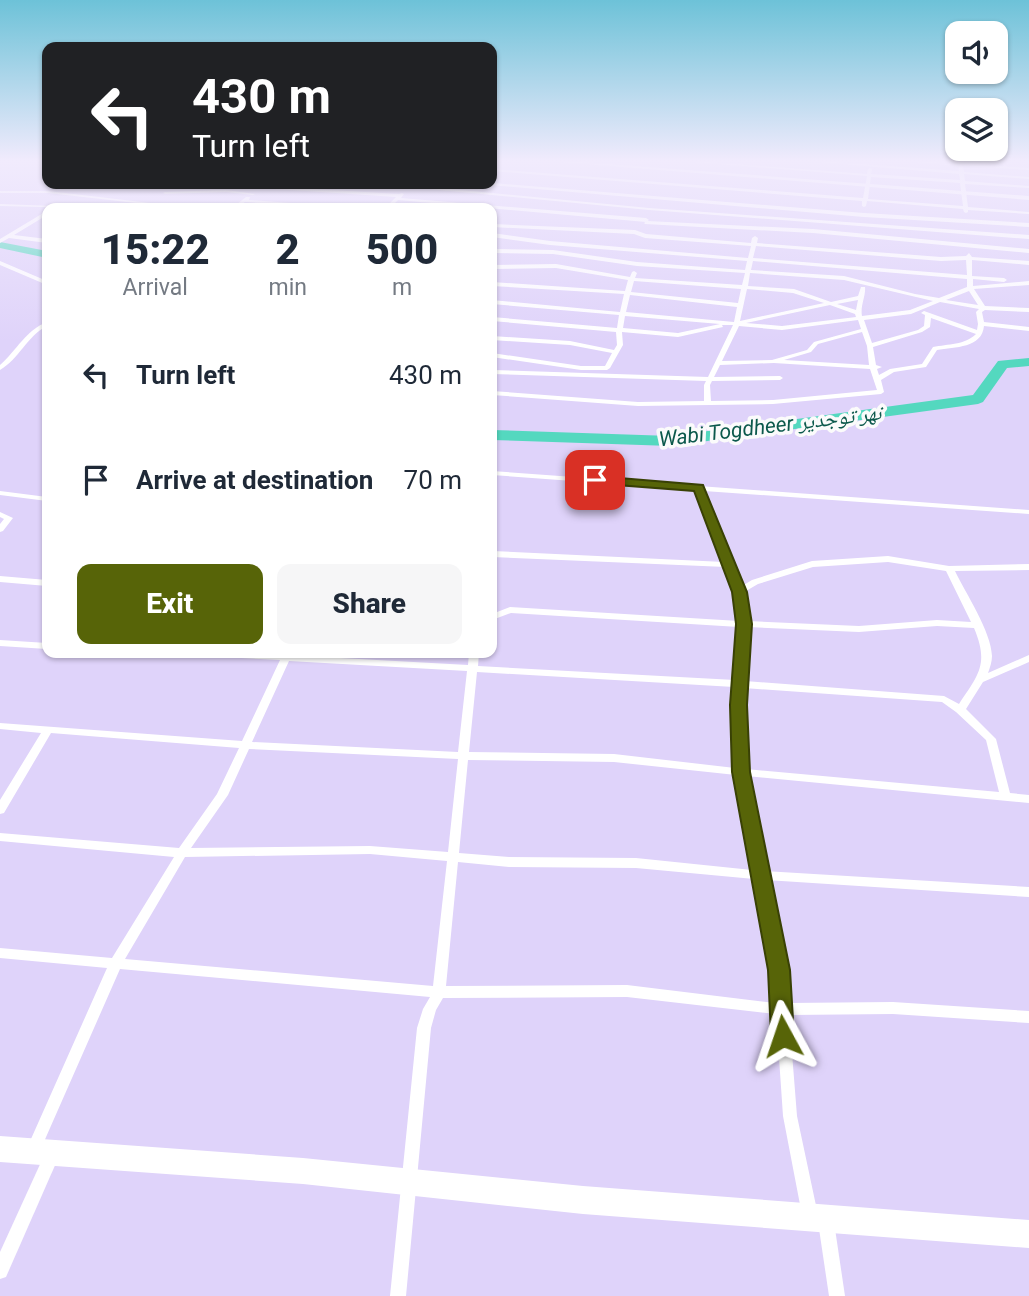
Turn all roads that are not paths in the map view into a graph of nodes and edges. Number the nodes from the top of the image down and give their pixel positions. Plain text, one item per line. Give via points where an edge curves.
1 (39, 221) edge
2 (647, 221) edge
3 (655, 221) edge
4 (761, 221) edge
5 (828, 221) edge
6 (867, 221) edge
7 (960, 221) edge
8 (30, 222) joint
9 (968, 222) junction
10 (497, 223) edge
11 (869, 225) junction
12 (1029, 225) edge
13 (757, 228) junction
14 (967, 232) junction
15 (8, 236) junction
16 (497, 236) edge
17 (645, 236) junction
18 (1029, 237) edge
19 (870, 238) junction
20 (42, 240) edge
21 (0, 241) edge
22 (754, 243) junction
23 (967, 245) junction
24 (640, 250) junction
25 (497, 251) edge
26 (1029, 251) edge
27 (872, 253) junction
28 (750, 258) junction
29 (970, 258) junction
30 (0, 263) edge
31 (1029, 263) edge
32 (637, 264) junction
33 (497, 267) edge
34 (864, 269) junction
35 (747, 273) junction
36 (970, 277) junction
37 (632, 279) junction
38 (42, 281) edge
39 (1029, 283) edge
40 (497, 284) edge
41 (864, 286) junction
42 (742, 288) junction
43 (970, 288) junction
44 (628, 293) junction
45 (862, 297) junction
46 (941, 299) junction
47 (497, 302) edge
48 (829, 304) junction
49 (740, 305) junction
50 (983, 308) junction
51 (916, 310) junction
52 (1029, 310) edge
53 (625, 314) junction
54 (928, 315) junction
55 (859, 316) junction
56 (497, 319) edge
57 (736, 324) junction
58 (983, 324) junction
59 (42, 327) edge
60 (1029, 329) edge
61 (863, 330) junction
62 (619, 331) junction
63 (980, 332) junction
64 (497, 338) edge
65 (870, 346) junction
66 (616, 352) junction
67 (497, 356) edge
68 (772, 362) junction
69 (719, 363) junction
70 (873, 366) junction
71 (0, 368) edge
72 (892, 370) junction
73 (497, 372) edge
74 (780, 378) dead end
75 (709, 379) junction
76 (877, 380) junction
77 (497, 393) edge
78 (708, 403) junction
79 (497, 473) edge
80 (699, 488) junction
81 (0, 493) edge
82 (42, 498) edge
83 (1029, 512) edge
84 (3, 516) edge
85 (0, 529) edge
86 (497, 554) edge
87 (729, 565) junction
88 (1029, 567) edge
89 (949, 569) junction
90 (0, 579) edge
91 (42, 583) edge
92 (740, 592) junction
93 (497, 615) edge
94 (744, 624) junction
95 (976, 625) junction
96 (0, 643) edge
97 (42, 646) edge
98 (286, 658) joint
99 (473, 658) edge
100 (1029, 658) edge
101 (472, 668) junction
102 (980, 680) junction
103 (740, 684) junction
104 (960, 710) junction
105 (0, 726) edge
106 (48, 729) junction
107 (245, 745) junction
108 (465, 756) junction
109 (741, 772) junction
110 (1005, 795) junction
111 (1029, 799) edge
112 (0, 810) edge
113 (0, 837) edge
114 (182, 853) junction
115 (453, 857) junction
116 (759, 875) junction
117 (1029, 892) edge
118 (0, 953) edge
119 (116, 963) junction
120 (439, 992) junction
121 (780, 1009) junction
122 (1029, 1017) edge
123 (0, 1149) edge
124 (42, 1153) junction
125 (408, 1182) junction
126 (818, 1217) junction
127 (1029, 1234) edge
128 (0, 1271) edge
129 (398, 1296) edge
130 (837, 1296) edge

1 - 8 street
2 - 17 street
3 - 13 street
4 - 13 street
5 - 11 street
6 - 11 street
7 - 9 street
8 - 15 street
9 - 12 street
9 - 14 street
10 - 17 street
11 - 14 street
11 - 19 street
13 - 19 street
13 - 22 street
14 - 18 street
14 - 23 street
15 - 20 street
15 - 21 street
16 - 24 street
17 - 22 street
17 - 24 street
19 - 23 street
19 - 27 street
22 - 27 street
22 - 28 street
23 - 26 street
23 - 29 street
24 - 28 street
24 - 32 street
25 - 32 street via 553,252
27 - 29 street
27 - 34 street
28 - 34 street
28 - 35 street
29 - 31 street
29 - 36 street
30 - 38 street
32 - 35 street
32 - 37 street
33 - 37 street via 556,266
34 - 36 street
34 - 41 street
35 - 41 street via 815,276
35 - 42 street
36 - 39 street
36 - 43 street
37 - 42 street
37 - 44 street
39 - 43 street
40 - 44 street
41 - 45 street
41 - 46 street
42 - 48 street via 793,292
42 - 49 street
43 - 46 street
43 - 50 street
44 - 49 street
44 - 53 street
45 - 48 street
45 - 55 street
46 - 50 street
46 - 51 street
47 - 53 street
48 - 55 street
48 - 57 street
49 - 57 street
50 - 52 street
50 - 58 street via 979,312
51 - 54 street
51 - 55 street
53 - 57 street
53 - 62 street
54 - 63 street
54 - 65 street via 927,327 920,331
55 - 57 street via 782,328
55 - 61 street
56 - 62 street
57 - 62 street via 678,335
57 - 69 street
58 - 60 street
58 - 63 street
59 - 71 street
61 - 65 street
61 - 68 street
62 - 66 street
63 - 72 street via 969,345 935,348 924,366
64 - 66 street via 570,343
65 - 70 street
66 - 67 street via 611,364 601,369
68 - 69 street
68 - 70 street
69 - 75 street
70 - 72 street
70 - 76 street
72 - 76 street
73 - 75 street
74 - 75 street
75 - 78 street
76 - 78 street via 881,393
77 - 78 street via 638,404
79 - 80 street
80 - 83 street
80 - 87 street
81 - 82 street
84 - 85 street
86 - 87 street
87 - 92 street
88 - 89 street
89 - 92 street via 888,559 812,564 755,582
89 - 95 street
90 - 91 street
92 - 94 street
93 - 94 street via 510,610
94 - 95 street via 859,629
94 - 103 street
95 - 102 street via 987,655
96 - 97 street
98 - 101 street
98 - 107 street
99 - 101 street
100 - 102 street
101 - 103 street
101 - 108 street
102 - 104 street
103 - 104 street via 937,698
103 - 109 street
104 - 110 street via 991,739
105 - 106 street
106 - 107 street
106 - 112 street
107 - 108 street
107 - 114 street via 222,795
108 - 109 street via 614,758
108 - 115 street
109 - 110 street
109 - 116 street
110 - 111 street
113 - 114 street
114 - 115 street via 370,850
114 - 119 street
115 - 116 street via 636,863
115 - 120 street
116 - 117 street
116 - 121 street via 779,970
118 - 119 street
119 - 120 street
119 - 124 street
120 - 121 street via 627,991
120 - 125 street via 424,1028
121 - 122 street via 892,1008
121 - 126 street via 790,1116
123 - 124 highway
124 - 125 highway
124 - 128 street
125 - 126 highway
125 - 129 street
126 - 127 highway
126 - 130 street

